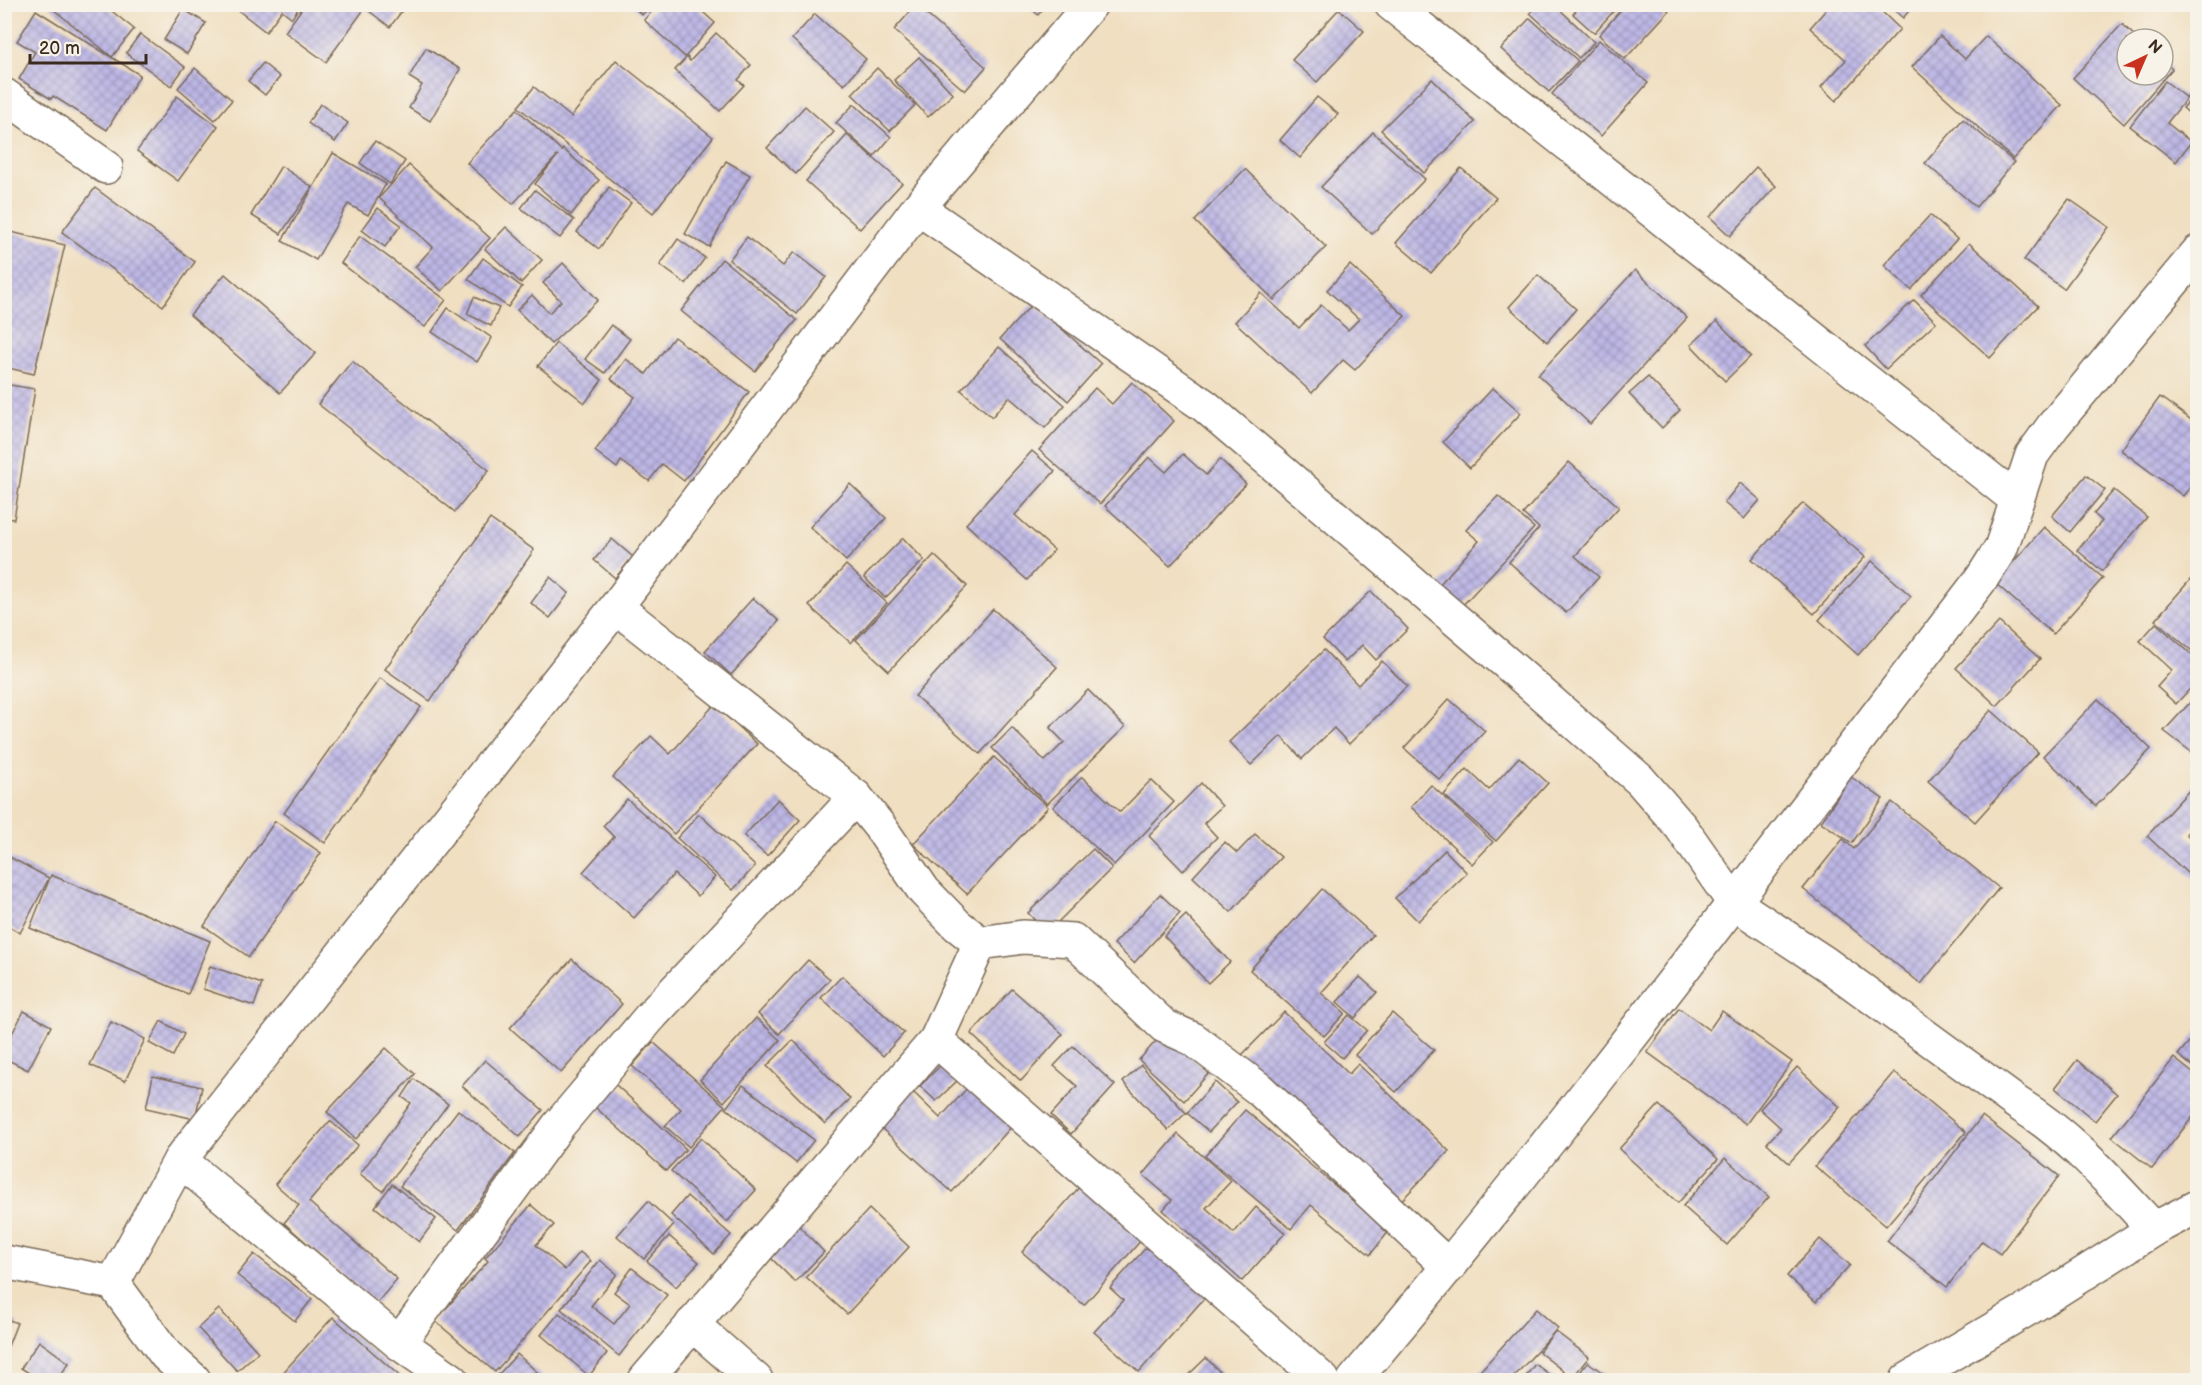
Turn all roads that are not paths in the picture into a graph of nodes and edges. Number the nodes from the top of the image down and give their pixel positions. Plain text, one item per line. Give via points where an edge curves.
1 (1091, 4) edge
2 (1390, 4) edge
3 (4, 95) edge
4 (106, 167) dead end
5 (918, 208) junction
6 (2198, 252) edge
7 (2017, 500) junction
8 (616, 607) junction
9 (856, 797) junction
10 (1734, 903) junction
11 (980, 943) junction
12 (936, 1040) junction
13 (180, 1161) junction
14 (2198, 1206) edge
15 (2154, 1229) junction
16 (4, 1262) edge
17 (1449, 1267) junction
18 (113, 1283) junction
19 (692, 1324) junction
20 (399, 1343) junction
21 (194, 1380) edge
22 (452, 1380) edge
23 (645, 1380) edge
24 (756, 1380) edge
25 (1323, 1380) edge
26 (1354, 1380) edge
27 (1907, 1380) edge

1 - 5 street
2 - 7 street
3 - 4 street
5 - 8 street
5 - 10 street via 1204,406 1511,667 1640,780 1681,827
6 - 7 street via 2053,426 2032,455
7 - 10 street via 2001,548 1982,578
8 - 9 street
8 - 13 street
9 - 11 street via 924,891
9 - 20 street via 634,1035 558,1126
10 - 15 street via 1826,963 2044,1120 2083,1153
10 - 17 street
11 - 12 street
11 - 17 street via 1023,937 1073,940 1164,1026 1194,1039 1259,1089
12 - 19 street
12 - 25 street
13 - 18 street
13 - 20 street
14 - 15 street
15 - 27 street
16 - 18 street
17 - 26 street
18 - 21 street via 166,1355
19 - 23 street
19 - 24 street
20 - 22 street

